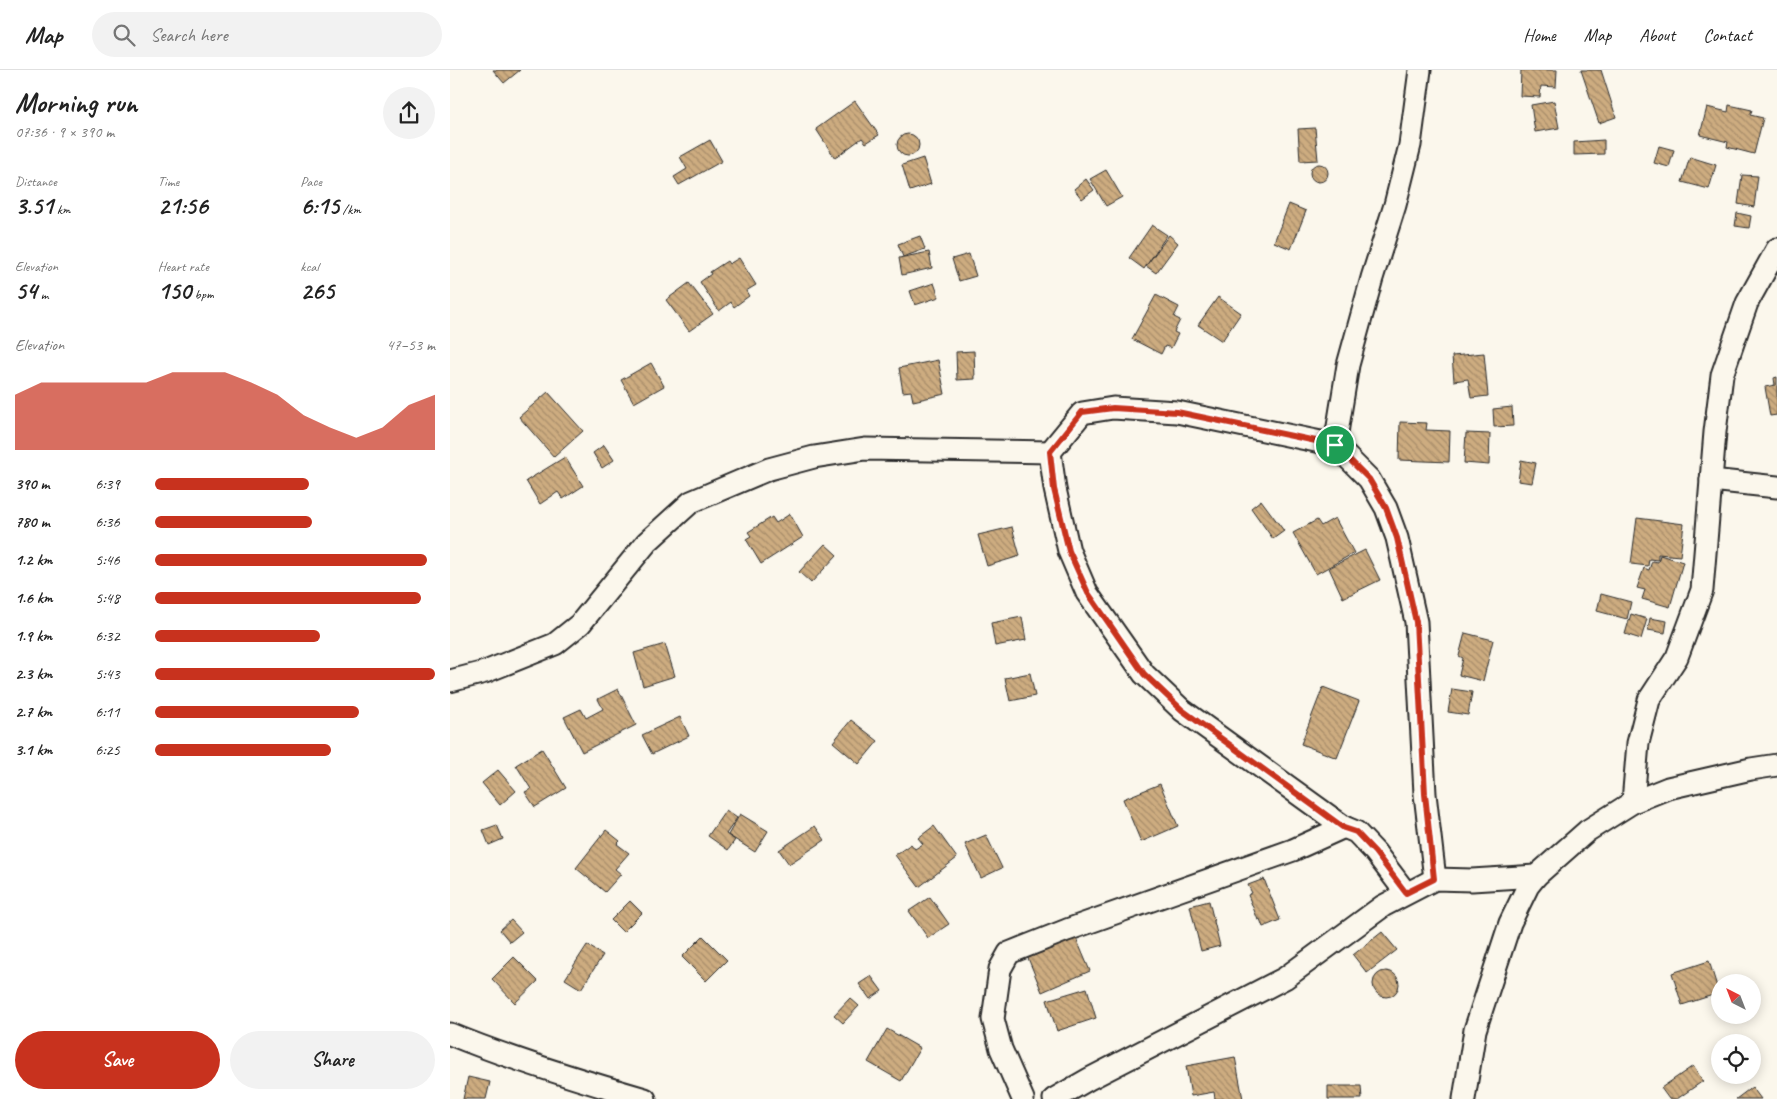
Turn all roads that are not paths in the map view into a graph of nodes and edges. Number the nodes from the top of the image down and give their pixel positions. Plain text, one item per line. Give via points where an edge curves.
1 (1420, 70) edge
2 (1777, 249) edge
3 (1335, 445) junction
4 (1050, 452) junction
5 (1711, 480) junction
6 (1777, 487) edge
7 (450, 681) edge
8 (1777, 765) edge
9 (1634, 802) junction
10 (1344, 828) junction
11 (1536, 876) junction
12 (1434, 879) junction
13 (1406, 893) junction
14 (450, 1034) edge
15 (645, 1099) edge
16 (1023, 1099) edge
17 (1054, 1099) edge
18 (1464, 1099) edge

1 - 3 street via 1410,145 1348,365
2 - 5 street via 1747,303 1722,375
3 - 4 street via 1177,412 1113,408 1082,412
3 - 12 street via 1369,479 1386,508 1397,538 1416,622 1425,794
4 - 7 street via 865,449 814,457 769,469 690,502 647,542 580,624 555,644 485,672
4 - 10 street via 1054,489 1069,551 1088,593 1144,674 1182,710
5 - 6 street
5 - 9 street via 1702,590 1678,657 1649,700 1638,743
8 - 9 street via 1668,788
9 - 11 street via 1587,831
10 - 13 street via 1356,832
10 - 16 street via 1293,850 1009,953 1000,970 993,1019 1001,1049
11 - 12 street
11 - 18 street via 1510,923 1475,1030
12 - 13 street
13 - 17 street via 1383,906 1285,978
14 - 15 street via 505,1055

